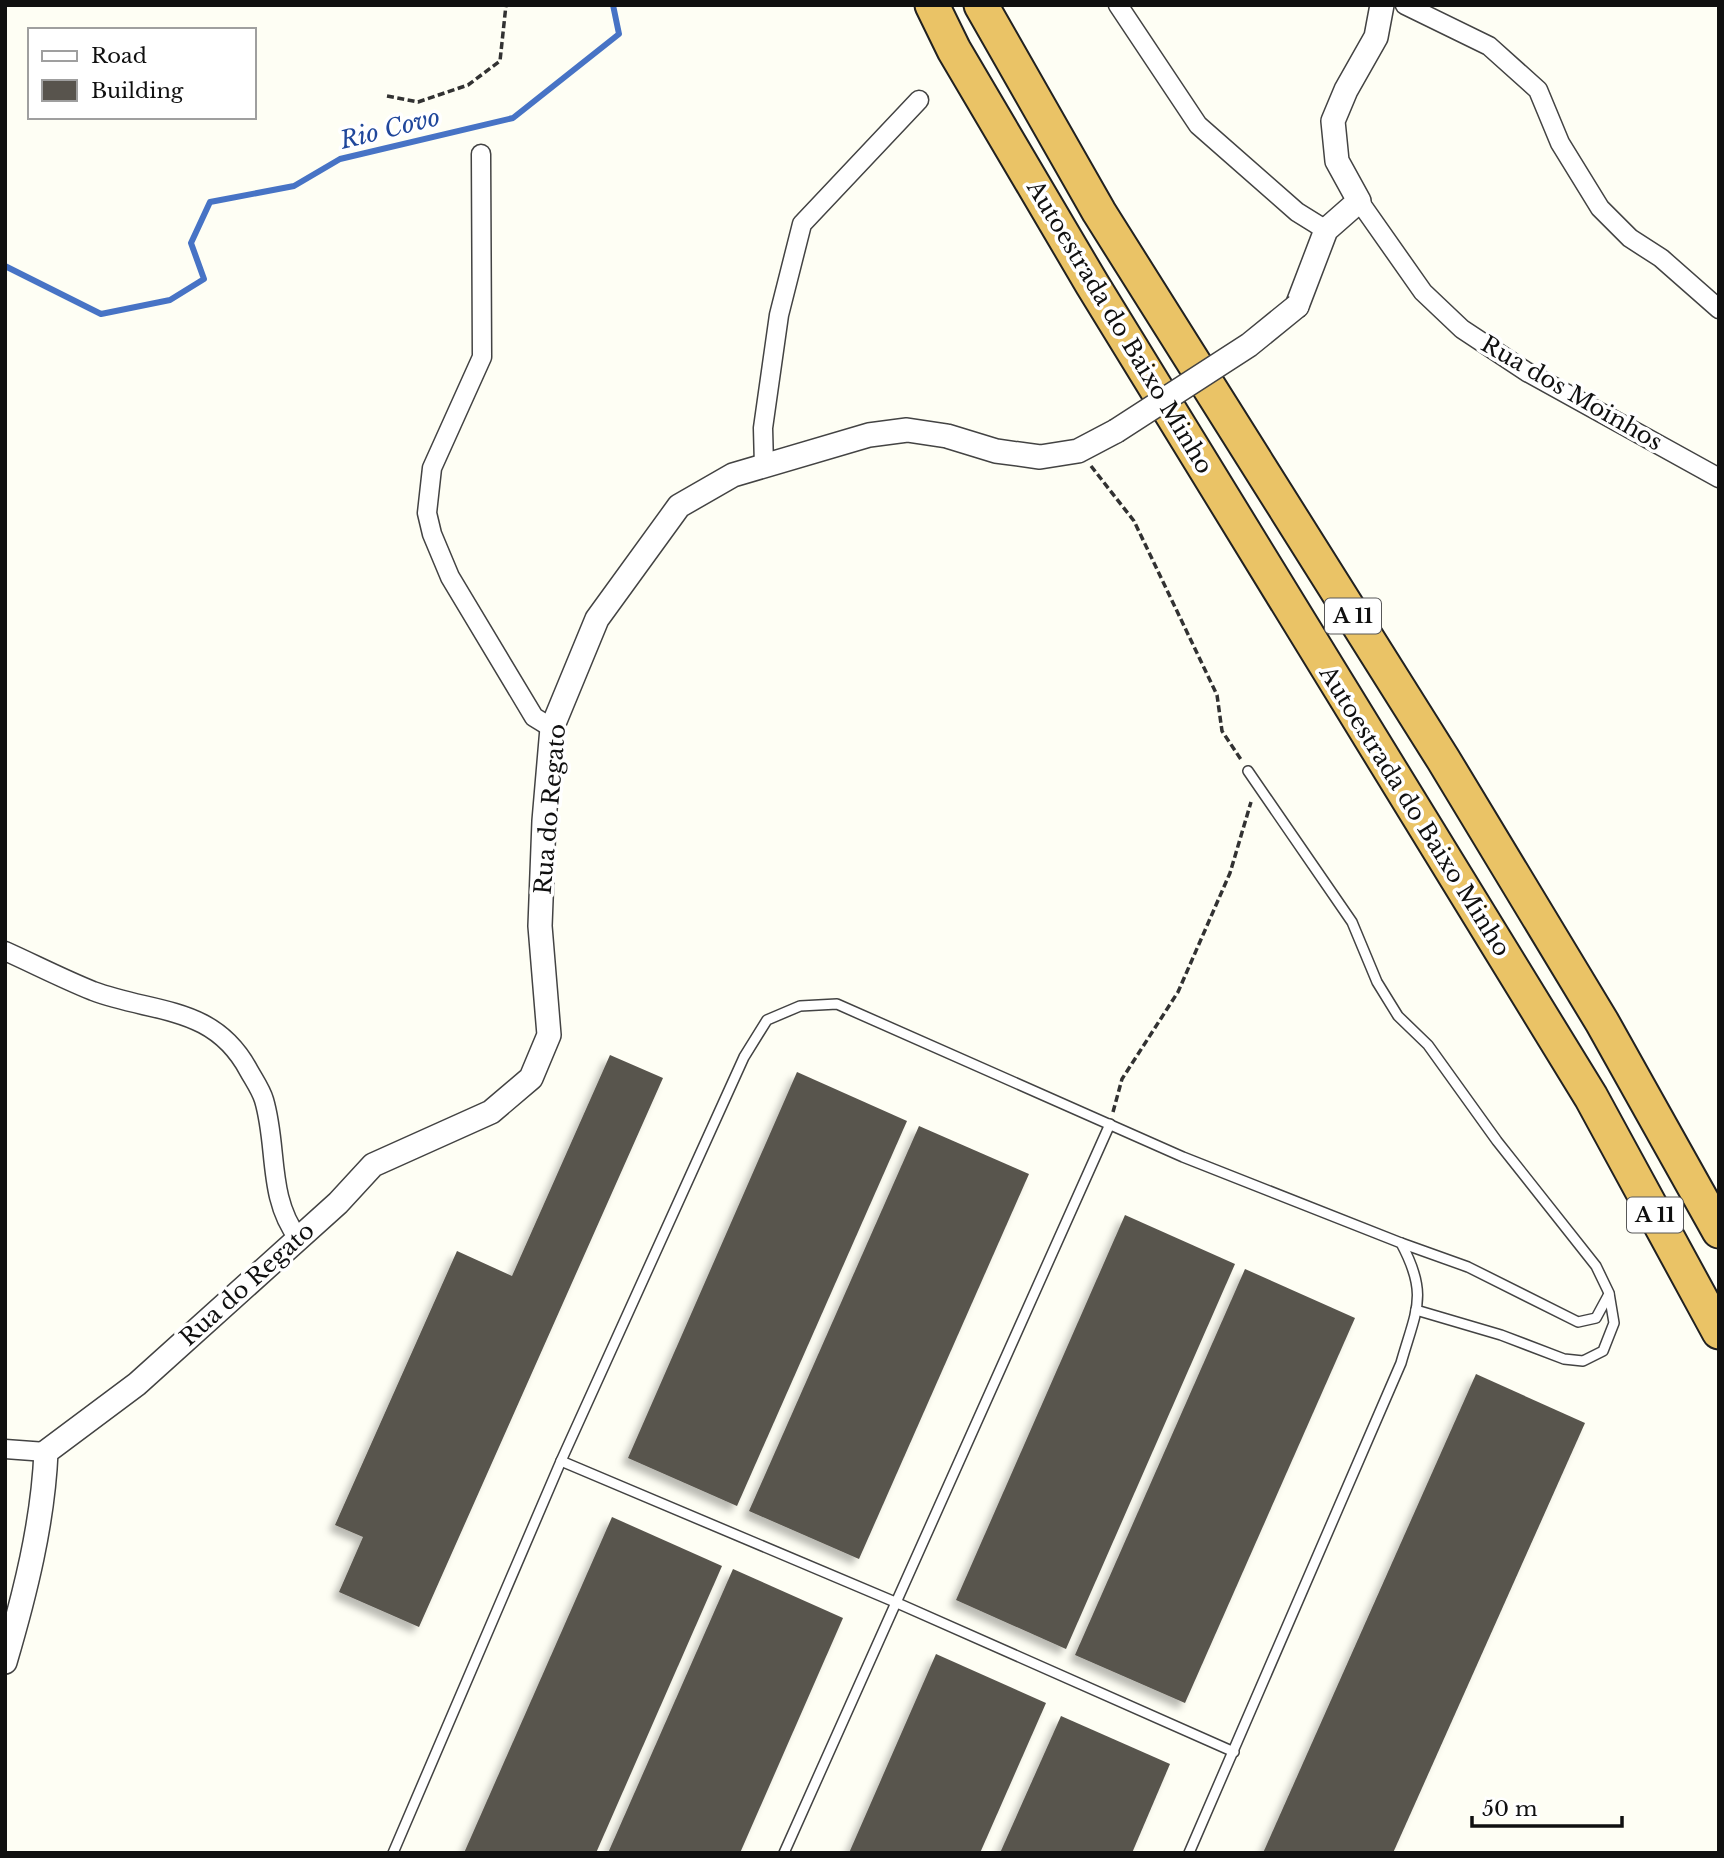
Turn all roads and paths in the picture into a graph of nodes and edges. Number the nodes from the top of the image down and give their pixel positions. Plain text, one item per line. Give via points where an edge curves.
1 (506, 5) edge
2 (932, 5) edge
3 (981, 5) edge
4 (1118, 5) edge
5 (1382, 5) edge
6 (1405, 5) edge
7 (387, 96) dead end
8 (919, 100) dead end
9 (481, 154) dead end
10 (1359, 201) junction
11 (1326, 230) junction
12 (1719, 309) edge
13 (1078, 451) junction
14 (764, 466) junction
15 (1719, 478) edge
16 (552, 728) junction
17 (1248, 771) junction
18 (5, 951) edge
19 (1110, 1124) junction
20 (1719, 1231) edge
21 (298, 1238) junction
22 (1401, 1243) junction
23 (1609, 1293) junction
24 (1416, 1310) junction
25 (1719, 1332) edge
26 (5, 1449) edge
27 (46, 1452) junction
28 (561, 1461) junction
29 (895, 1602) junction
30 (5, 1662) edge
31 (1234, 1752) junction
32 (393, 1853) edge
33 (784, 1853) edge
34 (1189, 1853) edge

1 - 7 path via 500,61 468,85 418,102
2 - 25 highway, Autoestrada do Baixo Minho / A 11 via 1092,284 1591,1097
3 - 20 highway, Autoestrada do Baixo Minho / A 11 via 1099,212 1443,759 1594,1010
4 - 11 street via 1198,125 1297,212
5 - 10 street, Rua dos Moinhos via 1376,37 1333,121 1337,161
6 - 12 street via 1489,46 1538,90 1560,143 1600,208
8 - 14 street via 802,224 779,315 763,428
9 - 16 street via 482,357 432,468 427,513 450,578 534,717
10 - 11 street, Rua do Regato
10 - 15 street, Rua dos Moinhos via 1423,292 1462,329 1527,372
11 - 13 street, Rua do Regato, bridge via 1297,306 1249,345
13 - 14 street, Rua do Regato via 1040,457 996,452 947,436 907,430 869,435
13 - 17 path via 1134,521 1217,695 1222,731
14 - 16 street, Rua do Regato via 733,475 679,506 597,619
16 - 21 street, Rua do Regato via 540,926 549,1035 531,1078 491,1112 373,1165
17 - 19 path via 1252,805 1230,873 1178,992 1122,1079
17 - 23 lane via 1352,922 1377,982 1398,1016 1428,1045 1497,1141 1597,1266
18 - 21 street via 95,991 215,1028 243,1059 264,1098 275,1189 286,1222
19 - 22 lane
19 - 28 lane via 836,1004 800,1006 767,1020 744,1057
19 - 29 lane
21 - 27 street, Rua do Regato via 137,1384
22 - 23 lane via 1468,1267 1578,1322 1596,1318
22 - 24 lane via 1420,1291
23 - 24 lane via 1614,1323 1603,1351 1583,1361 1564,1359
24 - 31 lane via 1401,1363
26 - 27 street
27 - 30 street via 44,1493 22,1604
28 - 29 lane
28 - 32 lane
29 - 31 lane
29 - 33 lane
31 - 34 lane

